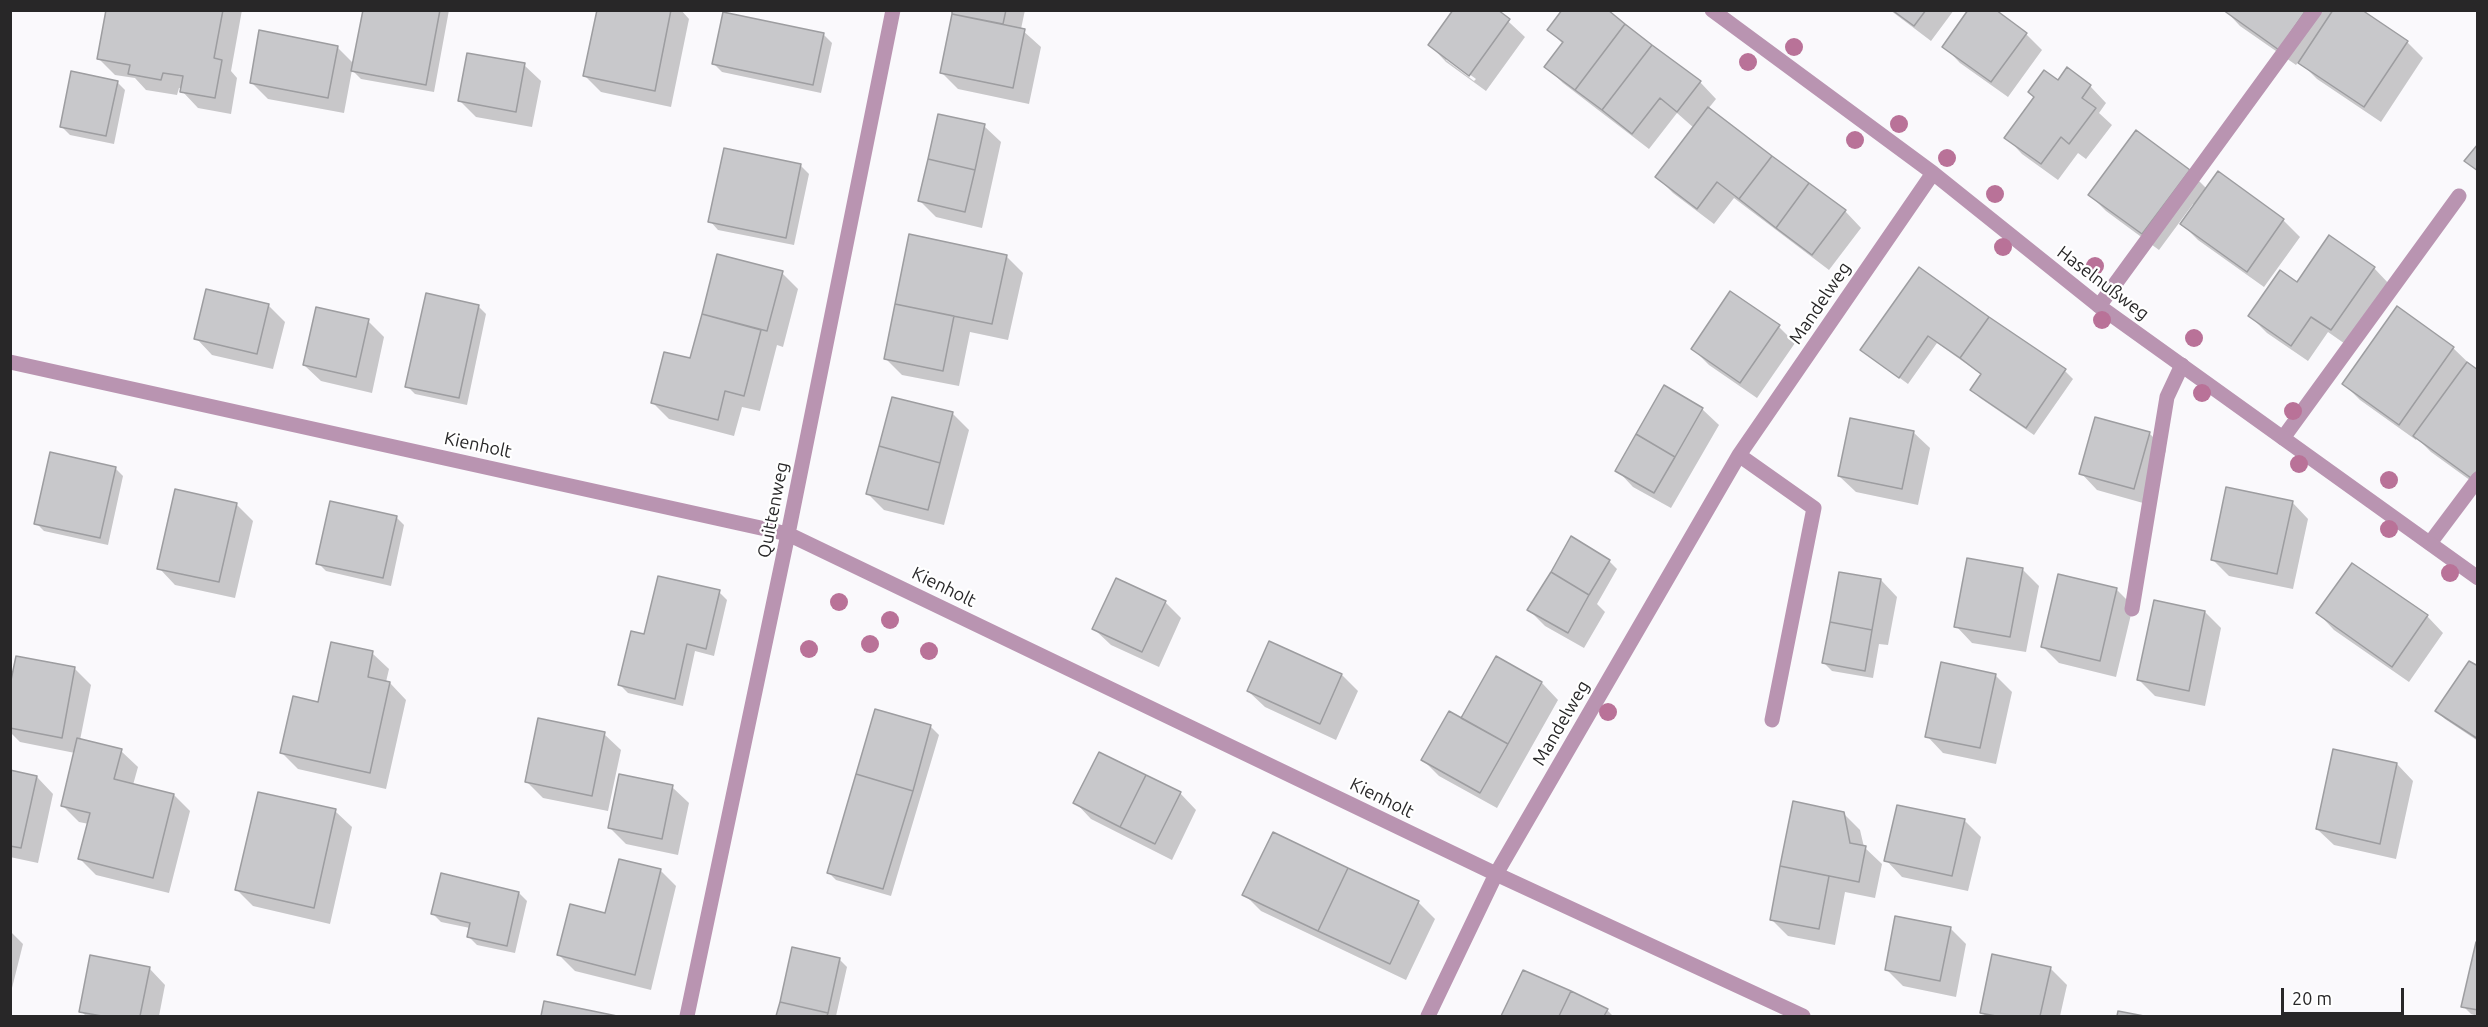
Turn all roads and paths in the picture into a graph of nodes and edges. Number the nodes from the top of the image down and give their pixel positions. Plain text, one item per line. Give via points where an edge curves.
1 (893, 10) edge
2 (1712, 10) edge
3 (2315, 10) edge
4 (1933, 173) junction
5 (2459, 196) dead end
6 (2099, 306) junction
7 (10, 362) edge
8 (2182, 365) junction
9 (2283, 438) junction
10 (1739, 455) junction
11 (2478, 479) edge
12 (788, 534) junction
13 (2430, 543) junction
14 (2478, 578) edge
15 (2132, 609) dead end
16 (1772, 720) dead end
17 (1496, 874) junction
18 (687, 1017) edge
19 (1428, 1017) edge
20 (1803, 1017) edge

1 - 12 street, Quittenweg
2 - 4 street, Haselnußweg
3 - 6 street
4 - 6 street, Haselnußweg
4 - 10 street, Mandelweg
5 - 9 street
6 - 8 street, Haselnußweg
7 - 12 street, Kienholt
8 - 9 street, Haselnußweg
8 - 15 street via 2167,397
9 - 13 street, Haselnußweg
10 - 16 street via 1814,507
10 - 17 street, Mandelweg
11 - 13 street
12 - 17 street, Kienholt
12 - 18 street, Quittenweg
13 - 14 street, Haselnußweg
17 - 19 street, Mandelweg
17 - 20 street, Kienholt

